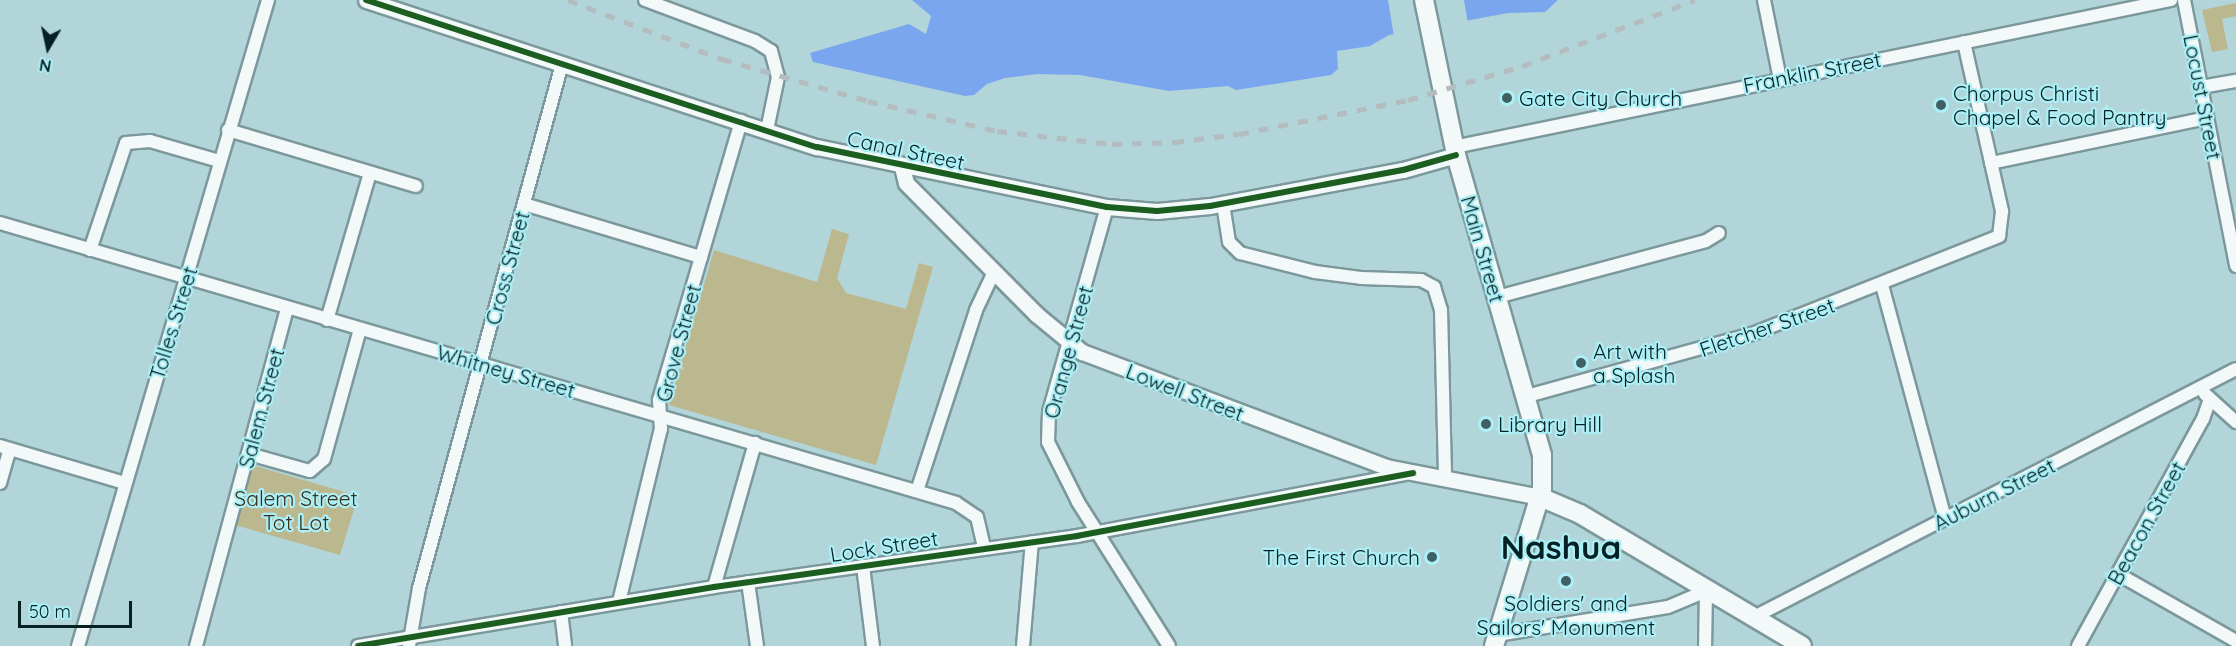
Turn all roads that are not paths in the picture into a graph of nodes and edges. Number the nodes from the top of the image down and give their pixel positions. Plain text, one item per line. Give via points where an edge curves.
1 (268, 0) edge
2 (366, 0) edge
3 (645, 0) edge
4 (1424, 0) edge
5 (1764, 0) edge
6 (2170, 0) edge
7 (2184, 0) edge
8 (1964, 42) junction
9 (562, 64) junction
10 (1780, 79) junction
11 (2236, 81) edge
12 (2201, 87) junction
13 (2207, 118) junction
14 (741, 122) junction
15 (228, 130) junction
16 (768, 130) junction
17 (1455, 151) junction
18 (219, 161) junction
19 (1991, 163) junction
20 (902, 167) junction
21 (370, 173) junction
22 (416, 186) dead end
23 (524, 204) junction
24 (1223, 204) junction
25 (1107, 207) junction
26 (0, 223) edge
27 (1719, 233) dead end
28 (2234, 243) edge
29 (90, 250) junction
30 (701, 257) junction
31 (2236, 266) edge
32 (994, 272) junction
33 (186, 280) junction
34 (1882, 285) junction
35 (1497, 297) junction
36 (287, 309) junction
37 (327, 320) junction
38 (360, 329) junction
39 (1070, 345) junction
40 (480, 363) junction
41 (2236, 369) edge
42 (2199, 389) junction
43 (1527, 396) junction
44 (2210, 399) junction
45 (660, 415) junction
46 (2236, 422) edge
47 (754, 443) junction
48 (5, 448) edge
49 (249, 454) junction
50 (1413, 473) junction
51 (1445, 478) junction
52 (0, 483) edge
53 (125, 483) junction
54 (917, 491) junction
55 (1540, 497) junction
56 (1945, 519) junction
57 (1098, 532) junction
58 (1032, 542) junction
59 (984, 548) junction
60 (863, 566) junction
61 (2118, 574) junction
62 (748, 582) junction
63 (714, 587) junction
64 (1706, 591) junction
65 (619, 602) junction
66 (561, 612) junction
67 (1752, 618) junction
68 (1496, 640) edge
69 (2236, 641) edge
70 (409, 642) edge
71 (78, 646) edge
72 (196, 646) edge
73 (358, 646) edge
74 (565, 646) edge
75 (757, 646) edge
76 (873, 646) edge
77 (1023, 646) edge
78 (1169, 646) edge
79 (1705, 646) edge
80 (1802, 646) edge
81 (2078, 646) edge

1 - 15 street, Tolles Street
2 - 9 street, Canal Street
3 - 16 street via 755,40 771,51 778,77
4 - 17 main road, Main Street
5 - 10 street
6 - 8 street, Franklin Street
7 - 12 street, Locust Street
8 - 10 street, Franklin Street
8 - 19 street
9 - 14 street, Canal Street
9 - 23 street, Cross Street
10 - 17 street, Franklin Street
11 - 12 street
12 - 13 street, Locust Street
13 - 19 street
13 - 28 street, Locust Street
14 - 16 street, Canal Street
14 - 30 street, Grove Street
15 - 18 street, Tolles Street
15 - 21 street
16 - 20 street, Canal Street via 836,152
17 - 24 street, Canal Street via 1403,170
17 - 35 main road, Main Street
18 - 29 street via 150,141 126,143
18 - 33 street, Tolles Street
19 - 34 street, Fletcher Street via 2002,211 2000,236
20 - 25 street, Canal Street
20 - 32 street, Lowell Street via 904,181
21 - 22 street
21 - 37 street
23 - 30 street
23 - 40 street, Cross Street
24 - 25 street, Canal Street via 1164,211
24 - 51 street via 1229,242 1240,252 1346,277 1425,281 1434,287 1440,303
25 - 39 street, Orange Street
26 - 29 street, Whitney Street
27 - 35 street via 1706,241
28 - 31 street, Locust Street
29 - 33 street, Whitney Street
30 - 45 street, Grove Street via 659,400
32 - 39 street, Lowell Street
32 - 54 street via 975,310
33 - 36 street, Whitney Street
33 - 53 street, Tolles Street
34 - 43 street, Fletcher Street via 1714,346
34 - 56 street
35 - 43 main road, Main Street
36 - 37 street, Whitney Street
36 - 49 street, Salem Street
37 - 38 street, Whitney Street
38 - 40 street, Whitney Street
38 - 49 street via 324,459 310,471
39 - 50 street, Lowell Street via 1345,453
39 - 57 street, Orange Street via 1049,412 1048,442 1063,476
40 - 45 street, Whitney Street
40 - 70 street, Cross Street
41 - 42 street, Auburn Street
42 - 44 street
42 - 56 street, Auburn Street
43 - 55 main road, Main Street via 1542,455
44 - 46 street
44 - 61 street, Beacon Street via 2203,419
45 - 47 street, Whitney Street
45 - 65 street, Grove Street via 661,429
47 - 54 street, Whitney Street
47 - 63 street
48 - 52 street
48 - 53 street
49 - 72 street, Salem Street
50 - 51 street, Lowell Street
50 - 57 street, Lock Street
51 - 55 street, Lowell Street
53 - 71 street, Tolles Street
54 - 59 street, Whitney Street via 972,510
55 - 64 main road via 1580,514
55 - 68 main road, Main Street
56 - 67 street, Auburn Street
57 - 58 street, Lock Street
57 - 78 street, Orange Street
58 - 59 street, Lock Street
58 - 77 street
59 - 60 street, Lock Street
60 - 62 street, Lock Street
60 - 76 street
61 - 69 street
61 - 81 street, Beacon Street
62 - 63 street, Lock Street
62 - 75 street
63 - 65 street, Lock Street
64 - 67 main road
64 - 68 street via 1668,607
64 - 79 street
65 - 66 street, Lock Street
66 - 70 street, Lock Street
66 - 74 street
67 - 80 main road
70 - 73 street, Lock Street

